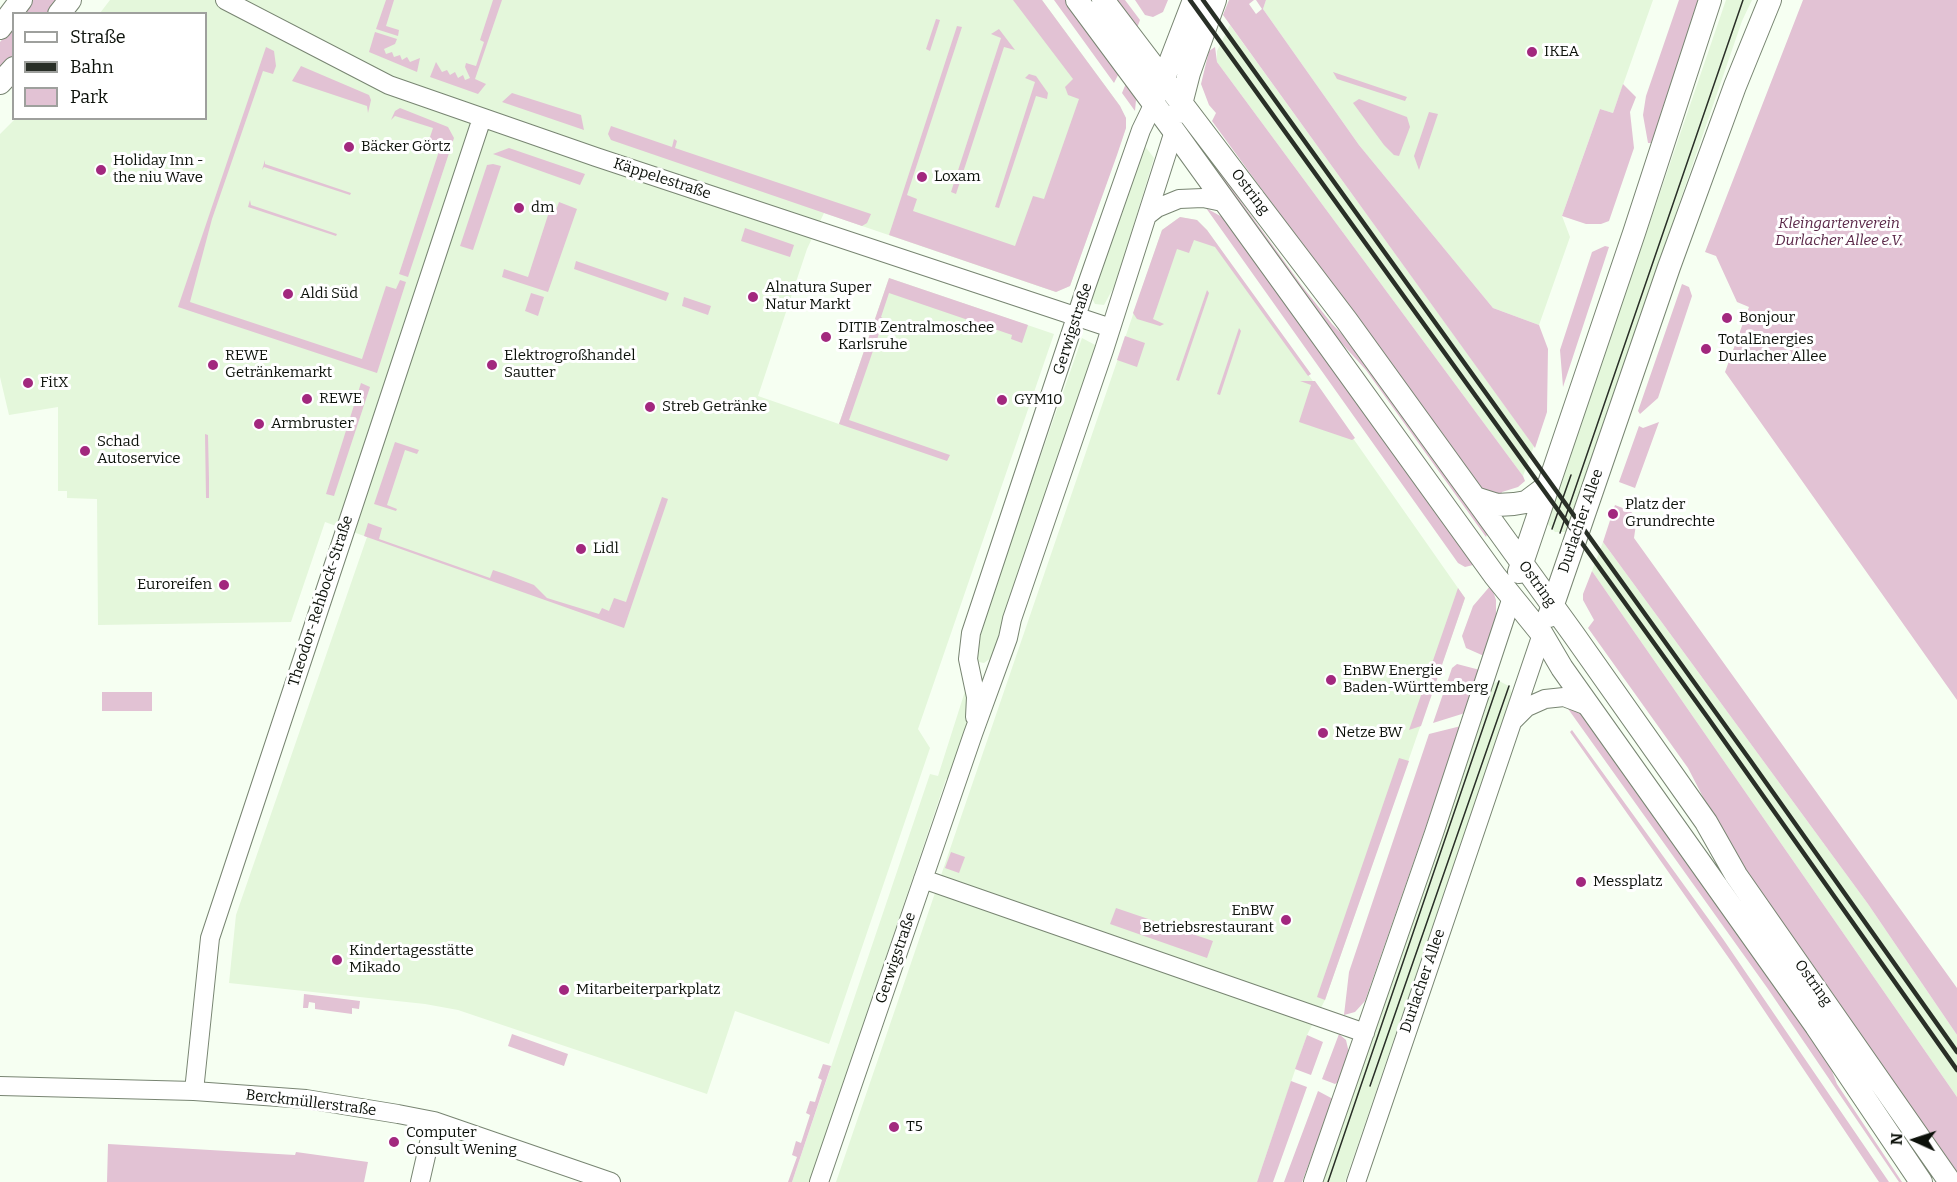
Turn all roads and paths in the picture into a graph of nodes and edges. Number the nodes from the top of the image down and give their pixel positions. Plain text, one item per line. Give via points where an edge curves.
1 (21, 0) edge
2 (225, 0) edge
3 (1077, 0) edge
4 (1103, 0) edge
5 (1194, 0) edge
6 (1215, 0) edge
7 (1710, 0) edge
8 (1770, 0) edge
9 (0, 28) edge
10 (12, 70) edge
11 (1165, 80) junction
12 (0, 83) edge
13 (1182, 101) junction
14 (1154, 103) junction
15 (482, 118) junction
16 (1174, 131) junction
17 (1227, 204) junction
18 (1148, 215) junction
19 (1077, 318) junction
20 (1111, 328) junction
21 (1546, 487) junction
22 (1475, 498) junction
23 (1522, 563) junction
24 (1512, 597) junction
25 (1552, 605) junction
26 (1542, 634) junction
27 (1590, 707) junction
28 (1513, 721) junction
29 (973, 734) junction
30 (923, 879) junction
31 (1365, 1033) junction
32 (0, 1086) edge
33 (194, 1091) junction
34 (434, 1121) junction
35 (420, 1182) edge
36 (610, 1182) edge
37 (819, 1182) edge
38 (1313, 1182) edge
39 (1356, 1182) edge
40 (1921, 1182) edge
41 (1950, 1182) edge

1 - 9 main road
2 - 15 street, Käppelestraße via 364,73
3 - 14 main road, Ostring
4 - 11 main road, Ostring
5 - 11 main road, Gerwigstraße
6 - 13 main road, Gerwigstraße
7 - 21 main road
8 - 25 main road, Durlacher Allee via 1669,267
10 - 12 main road
11 - 13 main road, Ostring
11 - 14 main road, Gerwigstraße
13 - 16 main road, Gerwigstraße
13 - 22 main road, Ostring
14 - 16 main road, Ostring
14 - 19 street, Gerwigstraße via 1141,130
15 - 19 street, Käppelestraße
15 - 33 street, Theodor-Rehbock-Straße via 210,938
16 - 17 main road, Ostring
16 - 18 street, Gerwigstraße
17 - 18 street via 1203,198 1179,199
17 - 24 main road, Ostring
18 - 20 street, Gerwigstraße
19 - 20 street, Käppelestraße
19 - 29 street, Gerwigstraße via 971,633 968,659 977,708
20 - 29 street, Gerwigstraße
21 - 22 main road via 1526,502 1514,504 1497,505
21 - 23 main road
22 - 23 main road, Ostring
23 - 24 main road
23 - 25 main road, Ostring
24 - 26 main road, Ostring
24 - 31 street
25 - 26 main road, Durlacher Allee
25 - 41 main road, Ostring via 1683,788 1736,875
26 - 27 main road, Ostring
26 - 28 street, Durlacher Allee
27 - 28 street via 1564,697 1545,699 1527,707
27 - 40 main road, Ostring
28 - 39 street, Durlacher Allee
29 - 30 street, Gerwigstraße
30 - 31 street
30 - 37 street, Gerwigstraße
31 - 38 street
32 - 33 street, Berckmüllerstraße
33 - 34 street, Berckmüllerstraße via 306,1099
34 - 35 street
34 - 36 street, Berckmüllerstraße

